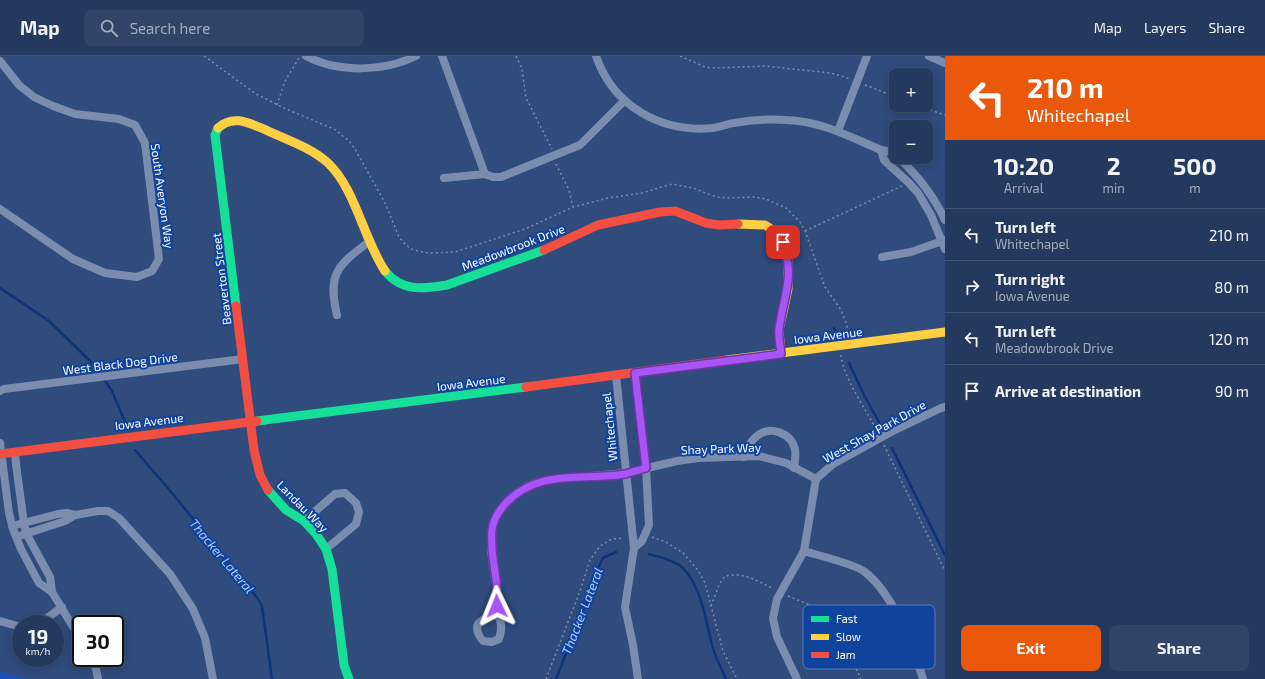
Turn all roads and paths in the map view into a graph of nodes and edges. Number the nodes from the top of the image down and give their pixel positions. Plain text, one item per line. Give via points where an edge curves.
1 (204, 56) edge
2 (300, 56) edge
3 (306, 56) edge
4 (416, 56) edge
5 (442, 56) edge
6 (516, 56) edge
7 (596, 56) edge
8 (680, 56) edge
9 (868, 56) edge
10 (929, 56) edge
11 (0, 61) edge
12 (945, 63) edge
13 (858, 82) junction
14 (889, 94) edge
15 (624, 101) junction
16 (277, 105) junction
17 (933, 111) edge
18 (945, 115) edge
19 (838, 130) junction
20 (216, 135) joint
21 (881, 150) junction
22 (889, 151) edge
23 (554, 156) junction
24 (904, 164) edge
25 (485, 174) junction
26 (444, 178) dead end
27 (909, 183) junction
28 (926, 188) junction
29 (918, 193) junction
30 (573, 207) junction
31 (0, 209) edge
32 (945, 220) edge
33 (805, 231) junction
34 (944, 240) edge
35 (370, 241) junction
36 (945, 249) edge
37 (882, 257) dead end
38 (337, 315) dead end
39 (945, 332) edge
40 (850, 345) junction
41 (840, 346) junction
42 (781, 354) junction
43 (243, 360) junction
44 (635, 373) junction
45 (616, 375) junction
46 (0, 391) edge
47 (945, 407) edge
48 (250, 421) junction
49 (880, 438) junction
50 (0, 443) edge
51 (16, 452) junction
52 (1, 454) edge
53 (743, 457) junction
54 (646, 468) junction
55 (794, 468) junction
56 (626, 474) junction
57 (816, 480) junction
58 (75, 514) junction
59 (304, 521) junction
60 (24, 522) junction
61 (12, 526) junction
62 (27, 534) junction
63 (633, 536) junction
64 (644, 536) junction
65 (16, 537) junction
66 (634, 548) junction
67 (326, 549) junction
68 (804, 551) junction
69 (945, 571) edge
70 (52, 592) junction
71 (781, 593) junction
72 (810, 605) edge
73 (890, 605) edge
74 (62, 607) junction
75 (711, 608) junction
76 (496, 614) dead end
77 (51, 615) edge
78 (0, 620) edge
79 (12, 624) edge
80 (72, 624) edge
81 (95, 667) edge
82 (856, 669) edge
83 (919, 669) edge
84 (98, 679) edge
85 (213, 679) edge
86 (349, 679) edge
87 (546, 679) edge
88 (638, 679) edge
89 (737, 679) edge
90 (796, 679) edge
91 (861, 679) edge
92 (923, 679) edge

1 - 16 path via 250,90
2 - 16 path via 285,81
3 - 4 street via 326,64 347,68 387,66
5 - 25 street
6 - 23 path via 522,69 526,98
7 - 15 street via 607,80
8 - 13 path via 705,67 764,66 835,74
9 - 13 street
10 - 12 street
11 - 31 street, South Averyon Way via 19,85 34,97 52,106 75,114 119,119 135,125 146,143 159,259 152,271 137,277 105,273 73,259
13 - 14 path
13 - 19 street
15 - 19 street via 650,118 689,128 714,128 761,119 811,123
15 - 23 street via 580,145
16 - 30 path via 334,129 349,141 385,203 399,237 411,249 431,253 455,252 525,229
17 - 18 path
19 - 21 street
20 - 35 street, Meadowbrook Drive via 218,126 230,119 247,122 311,151 326,161 339,178
20 - 43 street, Beaverton Street
21 - 22 street
21 - 27 street via 884,160
23 - 25 street via 501,176
23 - 30 path
24 - 28 street
25 - 26 street
27 - 29 street
27 - 33 path
28 - 29 street
28 - 32 street
29 - 34 street
30 - 33 path via 672,184 718,197 766,199 793,214
33 - 40 path via 825,287 841,310
34 - 36 street
34 - 37 street via 910,252
35 - 38 street via 348,258 338,270 334,282
35 - 42 street, Meadowbrook Drive via 387,274 396,281 407,286 434,288 537,253 598,225 660,212 674,211 718,225 766,225 776,232 788,256 790,274 779,330
39 - 40 street, Iowa Avenue
40 - 41 street, Iowa Avenue
41 - 42 street, Iowa Avenue
41 - 49 path via 846,373
42 - 44 street, Iowa Avenue
43 - 46 street, West Black Dog Drive
43 - 48 street, Beaverton Street
44 - 45 street, Iowa Avenue
44 - 54 street
45 - 48 street, Iowa Avenue
45 - 56 street, Whitechapel
47 - 49 street, West Shay Park Drive
48 - 51 street, Iowa Avenue
48 - 59 street, Landau Way via 260,475 269,492 286,510
49 - 57 street, West Shay Park Drive via 833,464
49 - 69 path
50 - 52 street
51 - 52 street, Iowa Avenue
51 - 60 street
52 - 61 street
53 - 54 street, Shay Park Way via 698,458
53 - 55 street, Shay Park Way via 759,456 786,463
53 - 55 street via 758,434 776,431 786,435 793,445 796,454
54 - 56 street, Shay Park Way
54 - 64 street via 649,525
55 - 57 street, Shay Park Way
56 - 63 street, Whitechapel
56 - 76 street, Shay Park Way via 545,480 527,486 511,497 498,512 492,529 491,552 498,597
57 - 68 street
58 - 60 street via 58,514
58 - 62 street via 65,521
58 - 85 street via 108,511 119,518 170,574 193,610 205,638
59 - 67 street, Landau Way
59 - 67 street via 335,494 345,493 356,502 359,512 356,524
60 - 61 street
60 - 62 street
61 - 65 street
62 - 65 street
62 - 70 street via 50,577
63 - 66 street, Whitechapel
63 - 87 path via 612,539 600,546 590,560
64 - 66 street
64 - 75 path via 666,542 683,553 698,570 705,583
65 - 70 street via 39,583
66 - 88 street, Whitechapel via 625,607 634,645
67 - 86 street, Landau Way via 332,569 344,665
68 - 71 street
68 - 73 street via 864,572 882,590
70 - 74 street
71 - 72 path
71 - 75 path via 751,577 735,574 725,576
71 - 90 street via 773,618 776,637
74 - 77 street
74 - 80 street
75 - 89 path via 723,652
78 - 79 street
81 - 84 street
82 - 91 path
83 - 92 street

